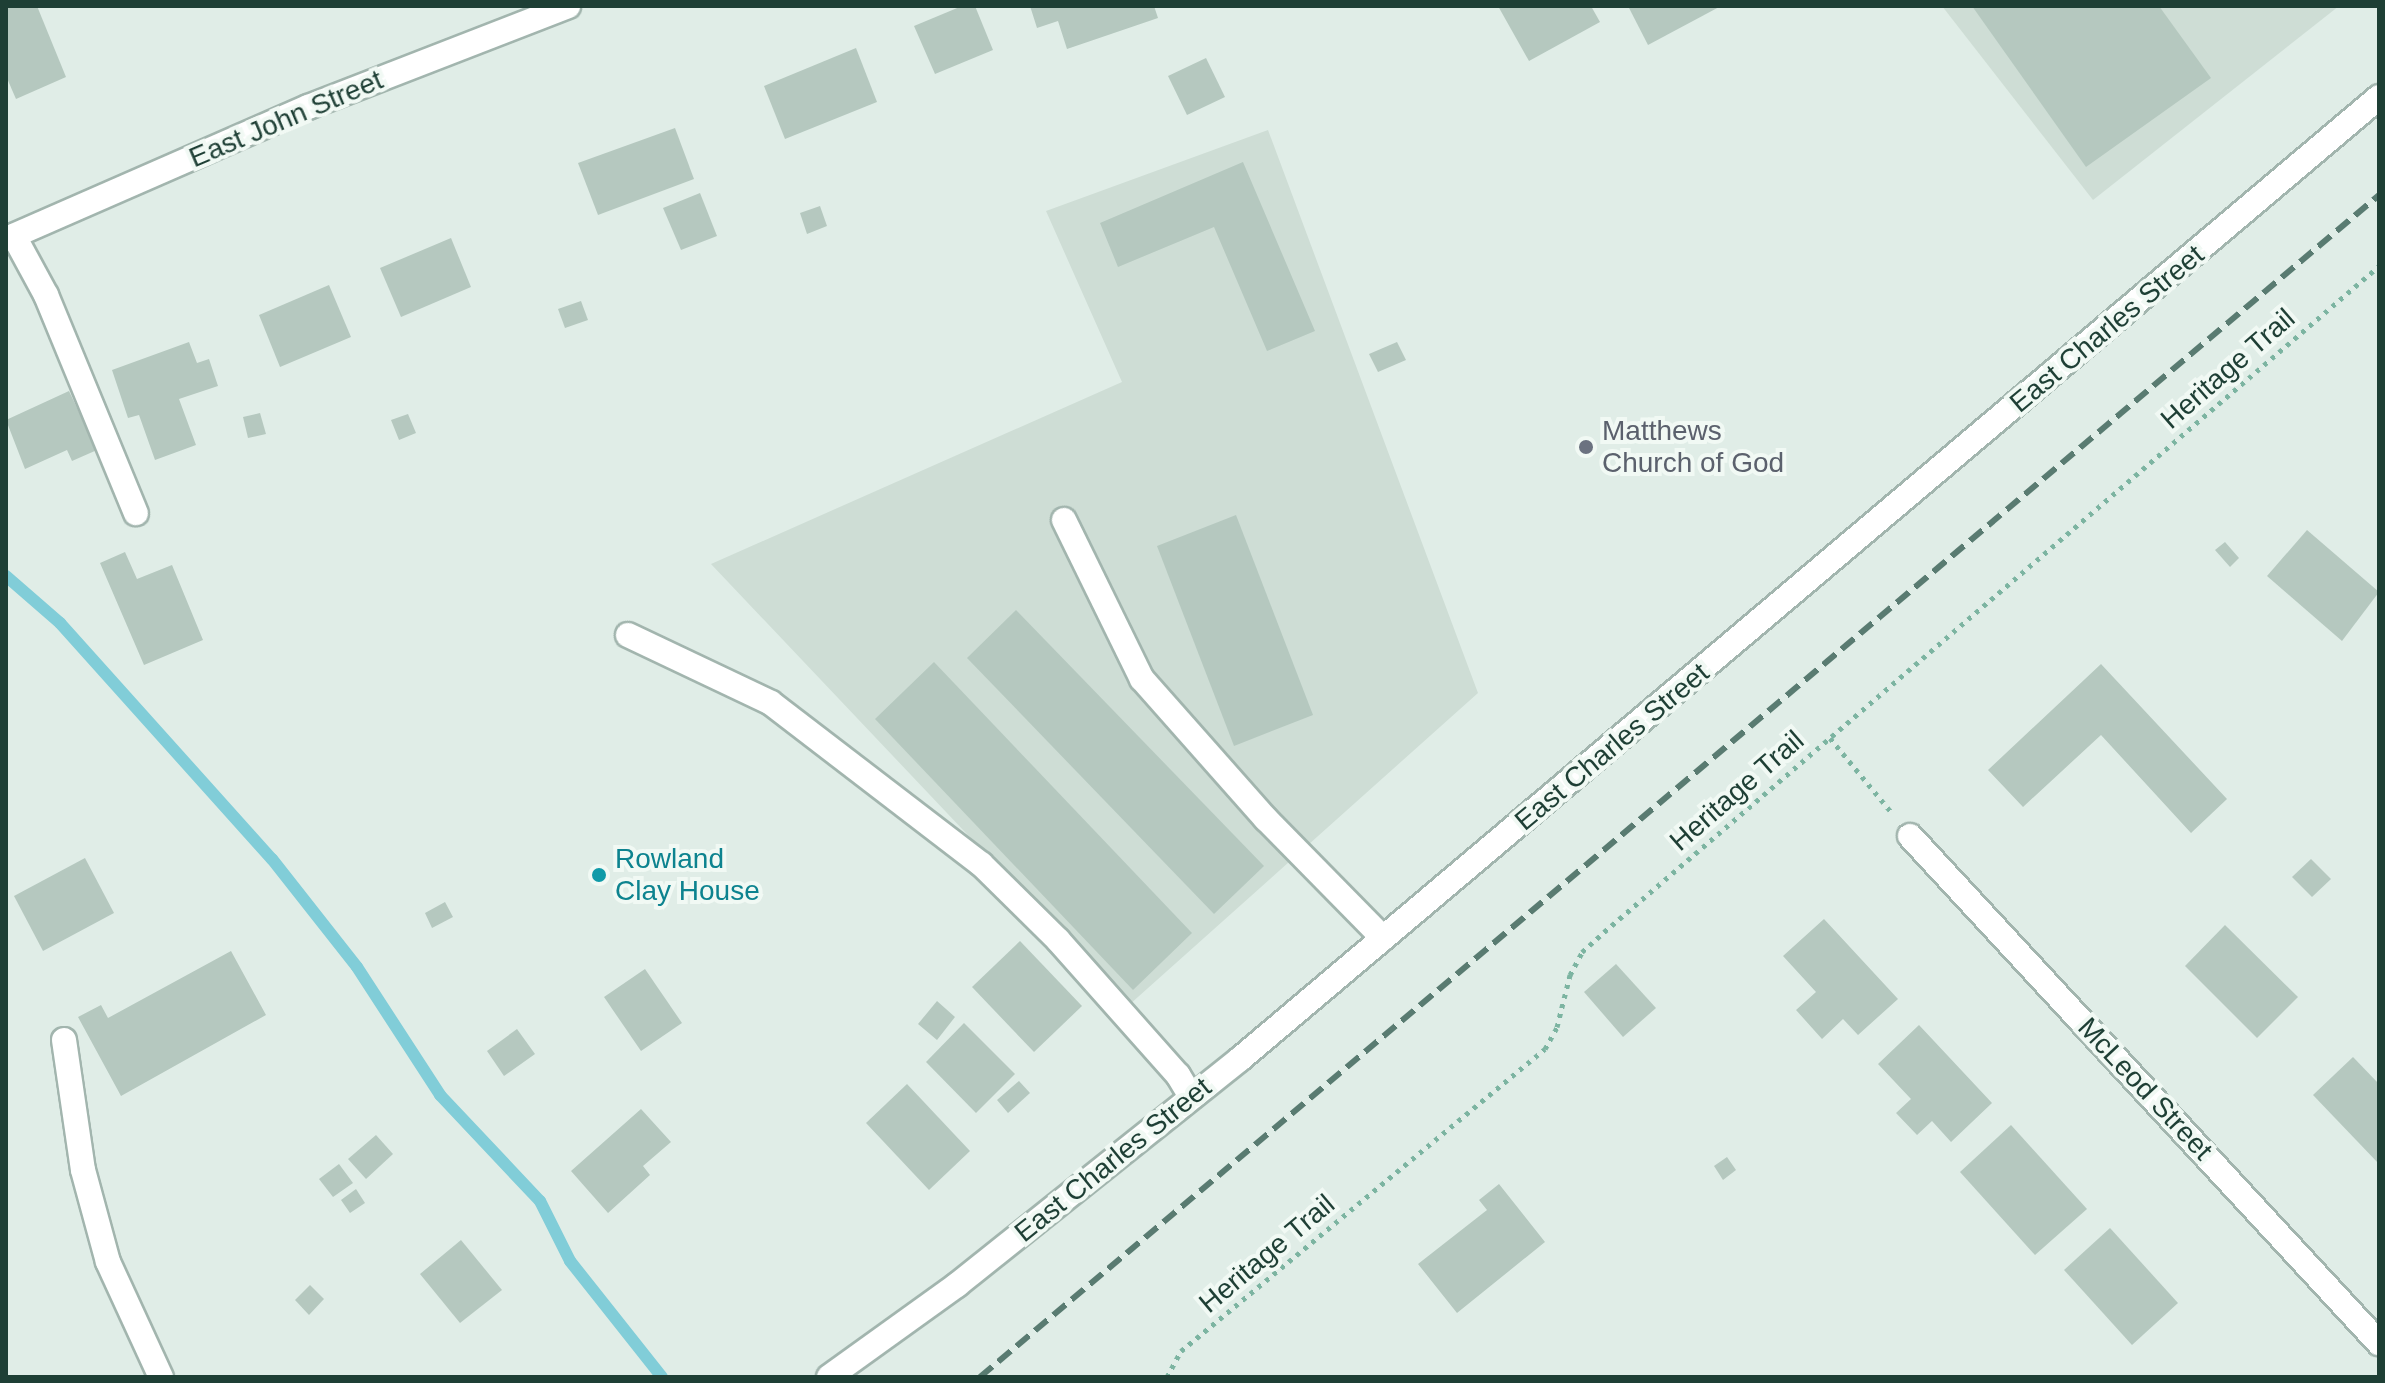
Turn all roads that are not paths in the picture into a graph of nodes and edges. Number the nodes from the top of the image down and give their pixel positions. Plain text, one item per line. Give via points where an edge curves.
1 (568, 6) edge
2 (2379, 97) edge
3 (10, 237) edge
4 (136, 513) dead end
5 (1064, 520) dead end
6 (628, 635) dead end
7 (1910, 836) road end
8 (1383, 938) junction
9 (64, 1040) dead end
10 (1191, 1097) junction
11 (2379, 1343) edge
12 (161, 1377) edge
13 (829, 1377) edge

1 - 3 street, East John Street via 308,107
2 - 8 street, East Charles Street
3 - 4 street via 46,295
5 - 8 street via 1142,679 1266,819
6 - 10 street via 771,703 981,864 1058,940 1178,1075
7 - 11 street, McLeod Street
8 - 10 street, East Charles Street
9 - 12 street via 83,1170 108,1262
10 - 13 street, East Charles Street via 957,1285

